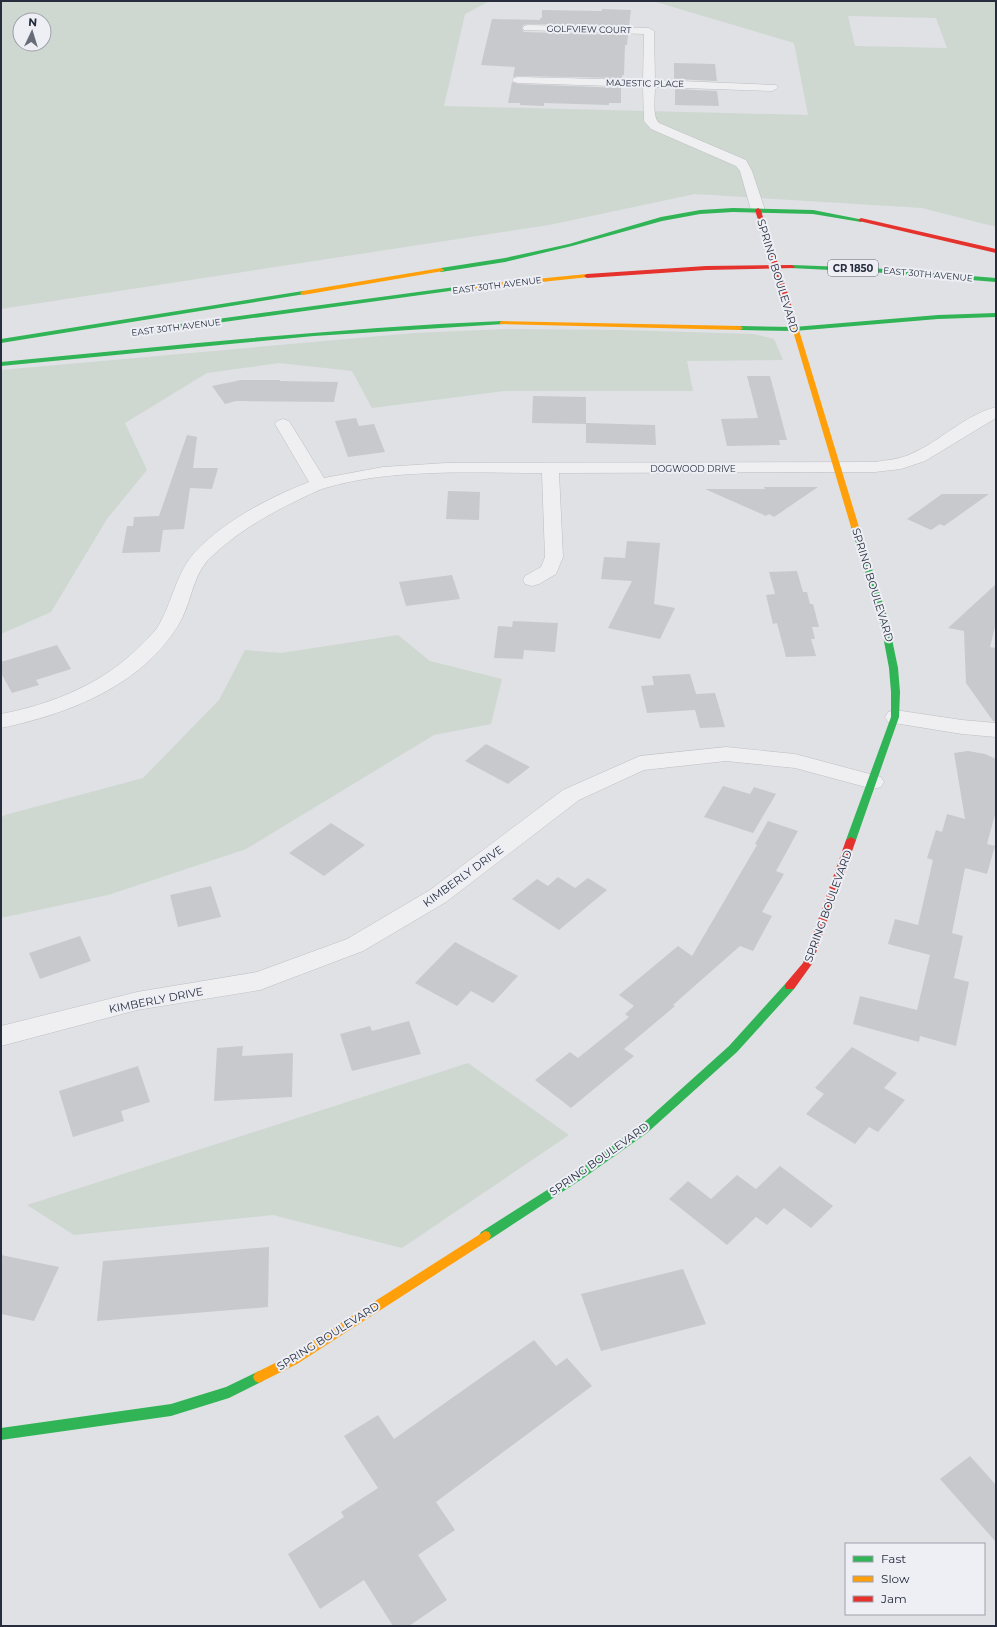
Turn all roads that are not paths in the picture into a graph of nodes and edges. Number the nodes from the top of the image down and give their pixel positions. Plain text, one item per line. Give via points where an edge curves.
1 (528, 28) dead end
2 (649, 31) joint
3 (518, 80) dead end
4 (648, 83) junction
5 (772, 87) dead end
6 (758, 210) junction
7 (996, 251) edge
8 (996, 280) edge
9 (996, 315) edge
10 (164, 328) dead end
11 (794, 329) junction
12 (1, 340) edge
13 (48, 343) dead end
14 (1, 349) edge
15 (1, 364) edge
16 (996, 412) edge
17 (284, 424) dead end
18 (836, 468) junction
19 (550, 469) junction
20 (319, 484) junction
21 (532, 580) dead end
22 (895, 717) junction
23 (1, 721) edge
24 (996, 730) edge
25 (873, 782) junction
26 (1, 1036) edge
27 (1, 1434) edge

1 - 2 street, GOLFVIEW COURT
2 - 4 street, SPRING BOULEVARD
3 - 4 street, MAJESTIC PLACE
4 - 5 street, MAJESTIC PLACE
4 - 6 street, SPRING BOULEVARD via 650,121 655,126 740,163 746,170
6 - 7 main road via 843,216
6 - 11 main road, SPRING BOULEVARD, bridge
6 - 12 main road via 707,212 669,218 505,260
8 - 10 main road, EAST 30TH AVENUE / CR 1850 via 857,268 664,270 521,282
9 - 11 main road via 938,317
11 - 15 main road via 510,323 436,325
11 - 18 main road, SPRING BOULEVARD
13 - 14 main road
16 - 18 street, DOGWOOD DRIVE via 918,457 901,464
17 - 20 street
18 - 19 street, DOGWOOD DRIVE
18 - 22 main road, SPRING BOULEVARD via 889,636 897,692
19 - 20 street, DOGWOOD DRIVE via 405,470
19 - 21 street via 554,557 549,570
20 - 23 street, DOGWOOD DRIVE via 242,522 220,539 200,559 186,580 171,622 152,646 127,669 98,688 53,708
22 - 24 street
22 - 25 main road, SPRING BOULEVARD
25 - 26 street, KIMBERLY DRIVE via 795,761 726,754 640,763 571,795 438,896 355,945 260,981 137,1001
25 - 27 main road, SPRING BOULEVARD via 807,964 784,994 733,1049 643,1130 578,1176 300,1356 228,1392 171,1410

